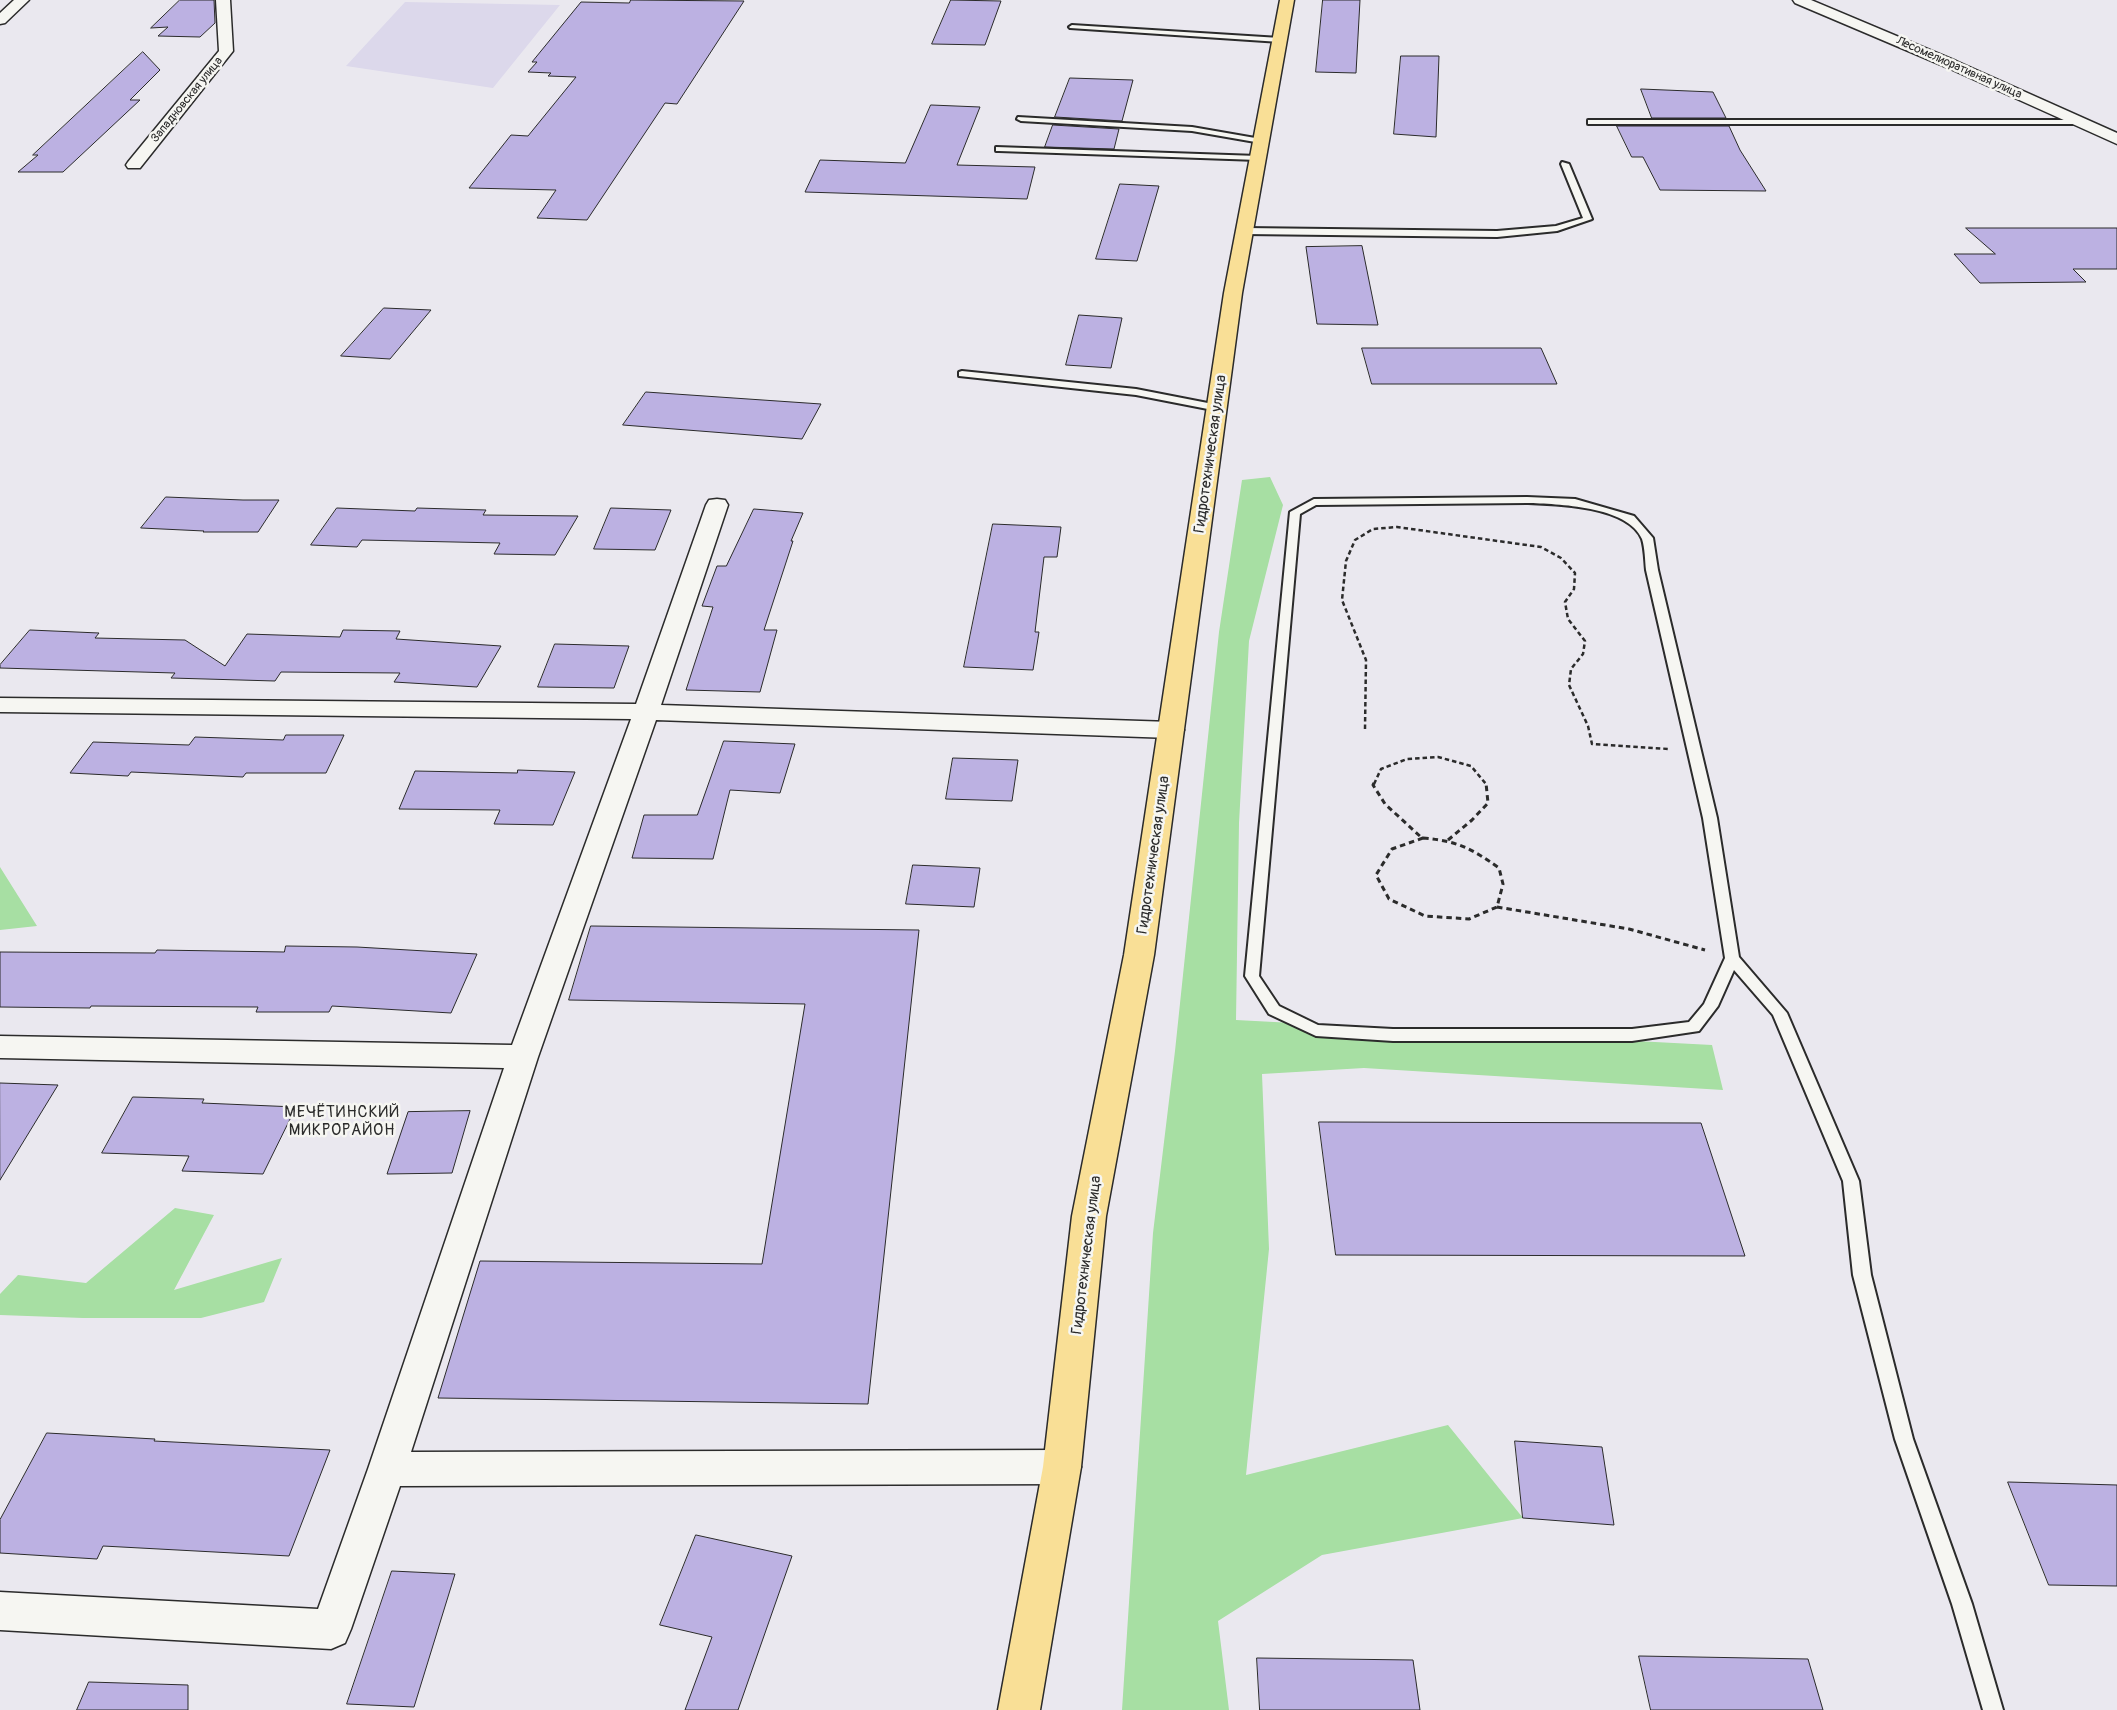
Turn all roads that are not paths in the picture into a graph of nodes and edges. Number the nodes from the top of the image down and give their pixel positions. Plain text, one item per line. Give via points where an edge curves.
1 (22, 0) edge
2 (223, 0) edge
3 (1287, 0) edge
4 (1800, 0) edge
5 (0, 20) edge
6 (1072, 27) dead end
7 (1280, 40) junction
8 (1021, 118) dead end
9 (1592, 122) dead end
10 (2080, 122) junction
11 (2117, 139) edge
12 (998, 149) dead end
13 (1260, 149) junction
14 (1565, 164) dead end
15 (134, 166) dead end
16 (1245, 231) junction
17 (962, 374) dead end
18 (1218, 408) junction
19 (717, 505) dead end
20 (0, 704) edge
21 (646, 712) junction
22 (1172, 730) junction
23 (1732, 958) junction
24 (0, 1047) edge
25 (523, 1057) junction
26 (1062, 1468) junction
27 (387, 1469) junction
28 (0, 1611) edge
29 (1019, 1710) edge
30 (1993, 1710) edge

1 - 5 street
2 - 15 street, Западновская улица via 226,51
3 - 7 main road, Гидротехническая улица
4 - 10 street, Лесомелиоративная улица
6 - 7 lane
7 - 13 main road, Гидротехническая улица
8 - 13 lane via 1192,129
9 - 10 lane
10 - 11 street, Лесомелиоративная улица
12 - 13 lane
13 - 16 main road, Гидротехническая улица
14 - 16 lane via 1588,219 1557,228 1497,234
16 - 18 main road, Гидротехническая улица via 1233,292
17 - 18 lane via 1136,392
18 - 22 main road, Гидротехническая улица
19 - 21 street
20 - 21 street
21 - 22 street
21 - 25 street
22 - 26 main road, Гидротехническая улица via 1139,955 1089,1216
23 - 23 lane via 1710,818 1647,538 1630,518 1575,502 1527,500 1314,502 1294,512 1252,976 1274,1010 1316,1030 1393,1035 1632,1035 1694,1027 1710,1006
23 - 30 lane via 1779,1013 1851,1182 1862,1275 1904,1439 1962,1604
24 - 25 street
25 - 27 street
26 - 27 street
26 - 29 main road, Гидротехническая улица
27 - 28 street via 331,1629

